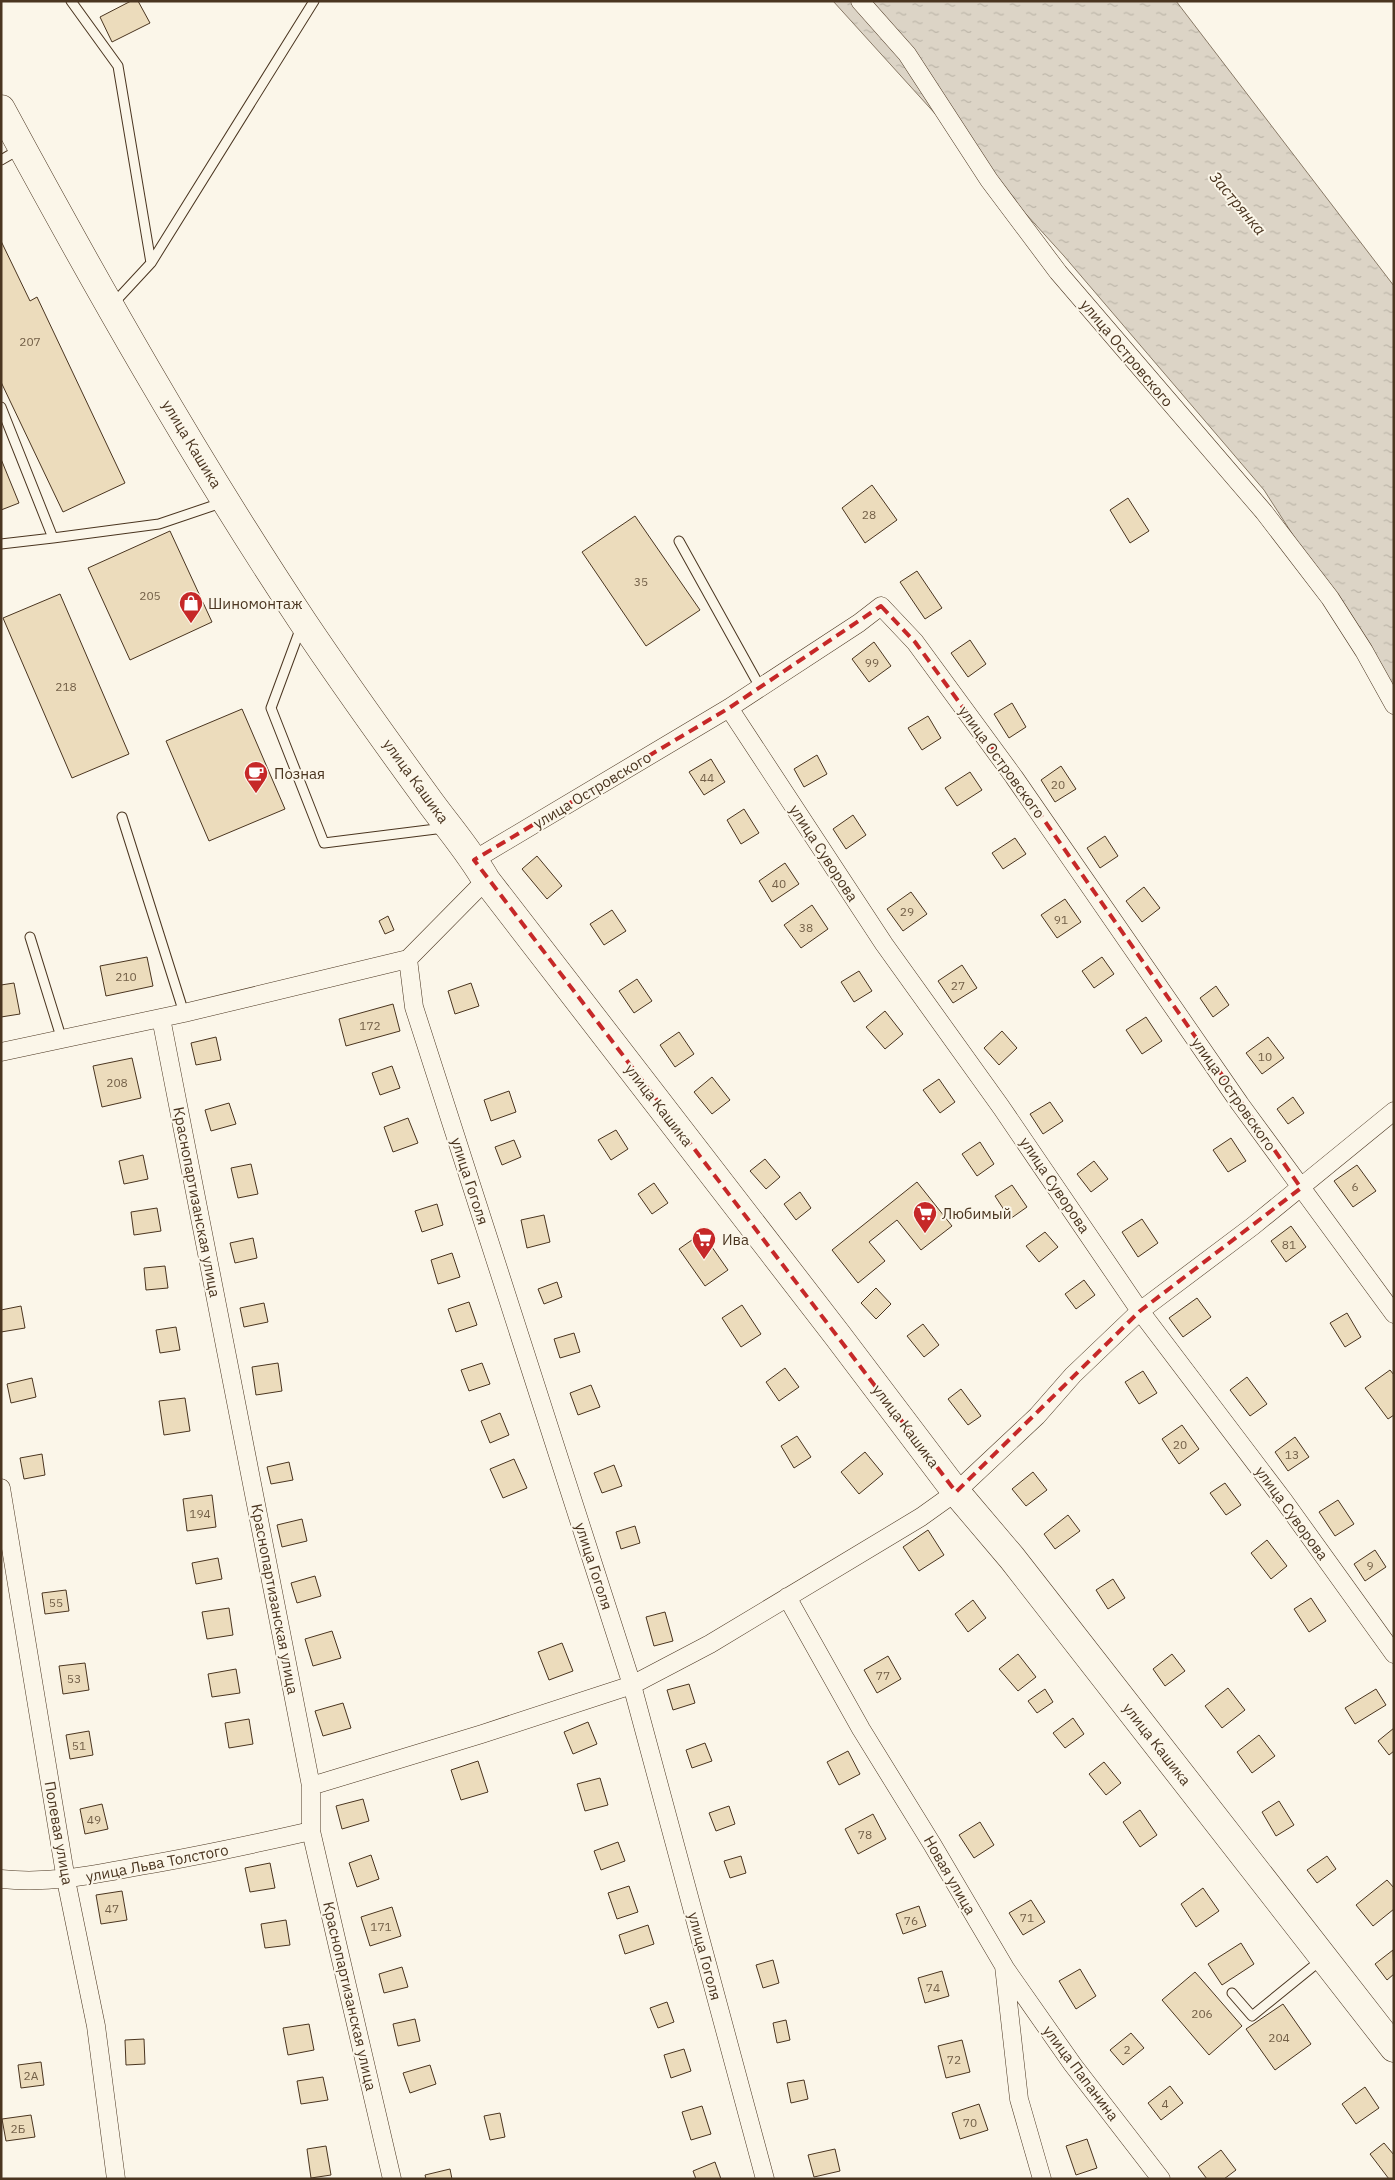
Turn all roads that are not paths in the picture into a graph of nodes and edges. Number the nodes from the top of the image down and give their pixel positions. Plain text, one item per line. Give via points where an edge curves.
1 (72, 1) edge
2 (314, 1) edge
3 (860, 1) edge
4 (1, 109) edge
5 (12, 154) edge
6 (151, 263) junction
7 (111, 306) junction
8 (1, 407) edge
9 (226, 502) junction
10 (53, 538) junction
11 (679, 541) dead end
12 (1, 544) edge
13 (303, 622) junction
14 (760, 688) junction
15 (1394, 705) edge
16 (729, 708) junction
17 (122, 817) dead end
18 (449, 828) junction
19 (480, 870) junction
20 (30, 937) dead end
21 (408, 959) junction
22 (184, 1013) junction
23 (161, 1018) junction
24 (62, 1040) junction
25 (1, 1052) edge
26 (1394, 1111) edge
27 (1301, 1188) junction
28 (1140, 1311) junction
29 (1394, 1314) edge
30 (1, 1488) edge
31 (956, 1492) junction
32 (787, 1597) junction
33 (1394, 1654) edge
34 (632, 1685) junction
35 (312, 1786) junction
36 (311, 1831) junction
37 (1, 1879) edge
38 (66, 1880) junction
39 (1324, 1958) junction
40 (1004, 1966) junction
41 (1232, 1993) dead end
42 (1394, 2048) edge
43 (116, 2179) edge
44 (392, 2179) edge
45 (765, 2179) edge
46 (1042, 2179) edge
47 (1161, 2179) edge

1 - 6 lane via 118,66
2 - 6 lane
3 - 15 street, улица Островского via 907,54 989,180 1058,272 1264,512 1330,598
4 - 5 highway, улица Кашика
5 - 7 highway, улица Кашика
6 - 7 lane
7 - 9 highway, улица Кашика
8 - 10 lane
9 - 10 lane via 159,524
9 - 13 highway, улица Кашика
10 - 12 lane
11 - 14 lane
13 - 18 highway, улица Кашика
13 - 18 lane via 271,708 324,843
14 - 16 street, улица Островского
14 - 27 street, улица Островского via 859,624 881,606 916,642 1014,777
16 - 19 street, улица Островского
16 - 28 street, улица Суворова via 884,944 1001,1107
17 - 22 lane
18 - 19 highway, улица Кашика
19 - 21 street, улица Островского
19 - 31 highway, улица Кашика
20 - 24 lane
21 - 22 street
21 - 34 street, улица Гоголя via 414,1007
22 - 23 street
23 - 24 street
23 - 35 street, Краснопартизанская улица
24 - 25 street
26 - 27 street
27 - 28 street
27 - 29 street, улица Островского
28 - 31 street via 1072,1375 1038,1416
28 - 33 street, улица Суворова
30 - 38 street, Полевая улица
31 - 32 street via 921,1517
31 - 39 highway, улица Кашика via 1012,1558
32 - 34 street via 710,1644
32 - 40 street, Новая улица via 861,1729
34 - 35 street
34 - 45 street, улица Гоголя
35 - 36 street, Краснопартизанская улица
36 - 38 street, улица Льва Толстого
36 - 44 street, Краснопартизанская улица
37 - 38 street, улица Льва Толстого
38 - 43 street, Полевая улица via 96,2026
39 - 41 lane via 1252,2016
39 - 42 highway, улица Кашика
40 - 46 street, Новая улица via 1019,2099
40 - 47 street, улица Папанина

